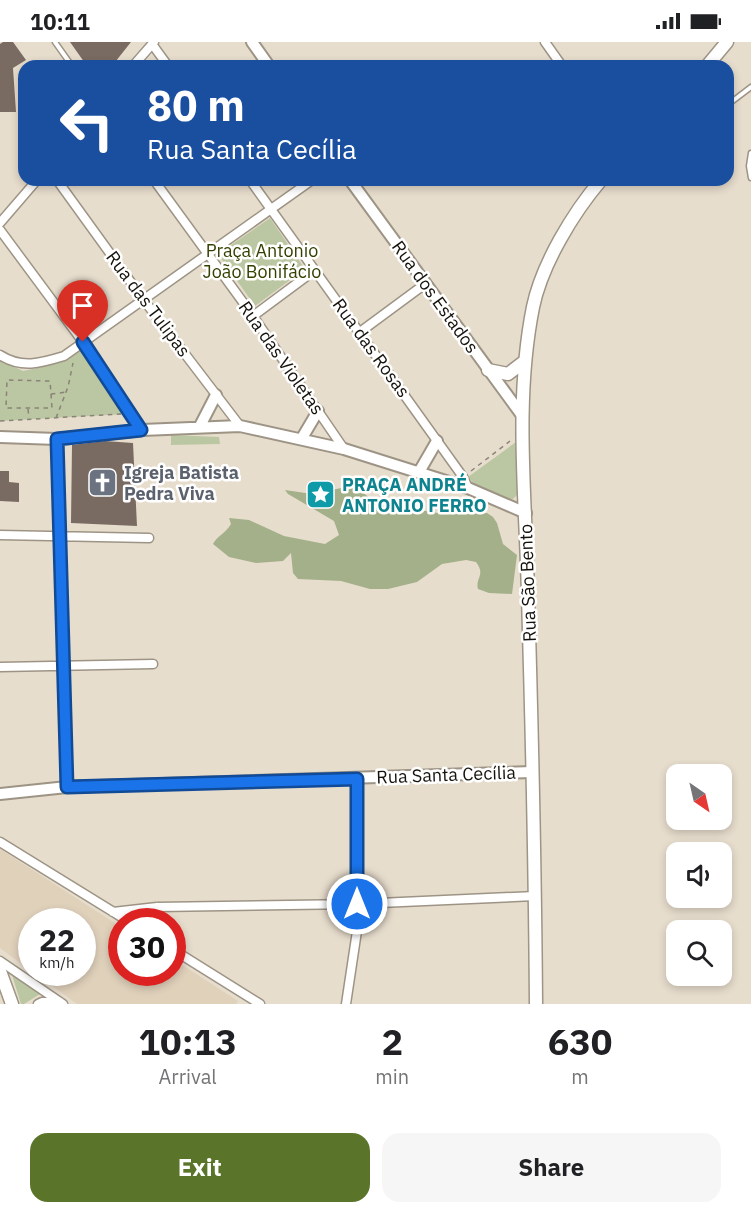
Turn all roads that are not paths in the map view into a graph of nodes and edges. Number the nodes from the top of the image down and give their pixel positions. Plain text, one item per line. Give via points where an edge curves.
1 (55, 42) edge
2 (252, 42) edge
3 (545, 42) edge
4 (153, 43) edge
5 (720, 43) edge
6 (68, 60) edge
7 (138, 60) edge
8 (164, 60) edge
9 (265, 60) edge
10 (558, 60) edge
11 (712, 60) edge
12 (751, 87) edge
13 (734, 100) edge
14 (751, 153) edge
15 (751, 178) edge
16 (32, 186) edge
17 (61, 186) edge
18 (158, 186) edge
19 (254, 186) edge
20 (304, 186) edge
21 (354, 186) edge
22 (597, 186) edge
23 (271, 209) junction
24 (0, 223) edge
25 (0, 230) edge
26 (208, 253) junction
27 (315, 270) junction
28 (425, 284) junction
29 (143, 299) junction
30 (253, 316) junction
31 (360, 332) junction
32 (83, 342) junction
33 (0, 355) edge
34 (525, 361) junction
35 (488, 370) junction
36 (216, 395) junction
37 (318, 411) junction
38 (521, 414) junction
39 (200, 426) junction
40 (240, 426) junction
41 (141, 430) junction
42 (0, 437) edge
43 (302, 438) junction
44 (57, 439) junction
45 (437, 441) junction
46 (344, 449) junction
47 (418, 472) junction
48 (468, 488) junction
49 (526, 513) junction
50 (0, 536) edge
51 (60, 537) junction
52 (149, 538) dead end
53 (153, 664) dead end
54 (0, 667) edge
55 (65, 667) junction
56 (532, 772) junction
57 (357, 779) junction
58 (67, 787) junction
59 (0, 794) edge
60 (0, 842) edge
61 (535, 896) junction
62 (357, 904) junction
63 (157, 907) joint
64 (148, 908) edge
65 (108, 910) edge
66 (186, 958) edge
67 (0, 961) edge
68 (0, 971) edge
69 (62, 1003) edge
70 (255, 1003) edge
71 (12, 1004) edge
72 (38, 1004) edge
73 (346, 1004) edge
74 (536, 1004) edge

1 - 6 lane
2 - 9 street
3 - 10 street
4 - 7 street
4 - 8 street
5 - 11 main road
12 - 13 lane
14 - 15 lane
16 - 24 street
17 - 29 street, Rua das Tulipas
18 - 26 street, Rua das Violetas
19 - 23 street, Rua das Rosas
20 - 23 street
21 - 28 street, Rua dos Estados
22 - 34 main road, Rua São Bento via 546,268 534,305
23 - 26 street
23 - 27 street, Rua das Rosas
25 - 32 street
26 - 29 street
26 - 30 street, Rua das Violetas
27 - 30 street
27 - 31 street, Rua das Rosas
28 - 31 street
28 - 35 street, Rua dos Estados
29 - 32 street
29 - 36 street, Rua das Tulipas
30 - 37 street, Rua das Violetas
31 - 45 street, Rua das Rosas
32 - 33 street via 64,356 32,365 18,364
32 - 41 street
34 - 35 main road via 508,374
34 - 38 main road, Rua São Bento
35 - 38 street, Rua dos Estados
36 - 39 street
36 - 40 street, Rua das Tulipas
37 - 43 street
37 - 46 street, Rua das Violetas
38 - 49 main road, Rua São Bento
39 - 40 street
39 - 41 street
40 - 43 street
41 - 44 street
42 - 44 street
43 - 46 street
44 - 51 street
45 - 47 street
45 - 48 street, Rua das Rosas
46 - 47 street
47 - 48 street
48 - 49 street
49 - 56 main road, Rua São Bento
50 - 51 street
51 - 52 street
51 - 55 street
53 - 55 street
54 - 55 street
55 - 58 street
56 - 57 street, Rua Santa Cecília
56 - 61 main road, Rua São Bento
57 - 58 street, Rua Santa Cecília
57 - 62 street
58 - 59 street, Rua Santa Cecília
60 - 65 street
61 - 62 street
61 - 74 main road, Rua São Bento
62 - 63 street
62 - 73 street
63 - 64 street
66 - 70 street
67 - 69 street
68 - 71 main road
69 - 72 street

